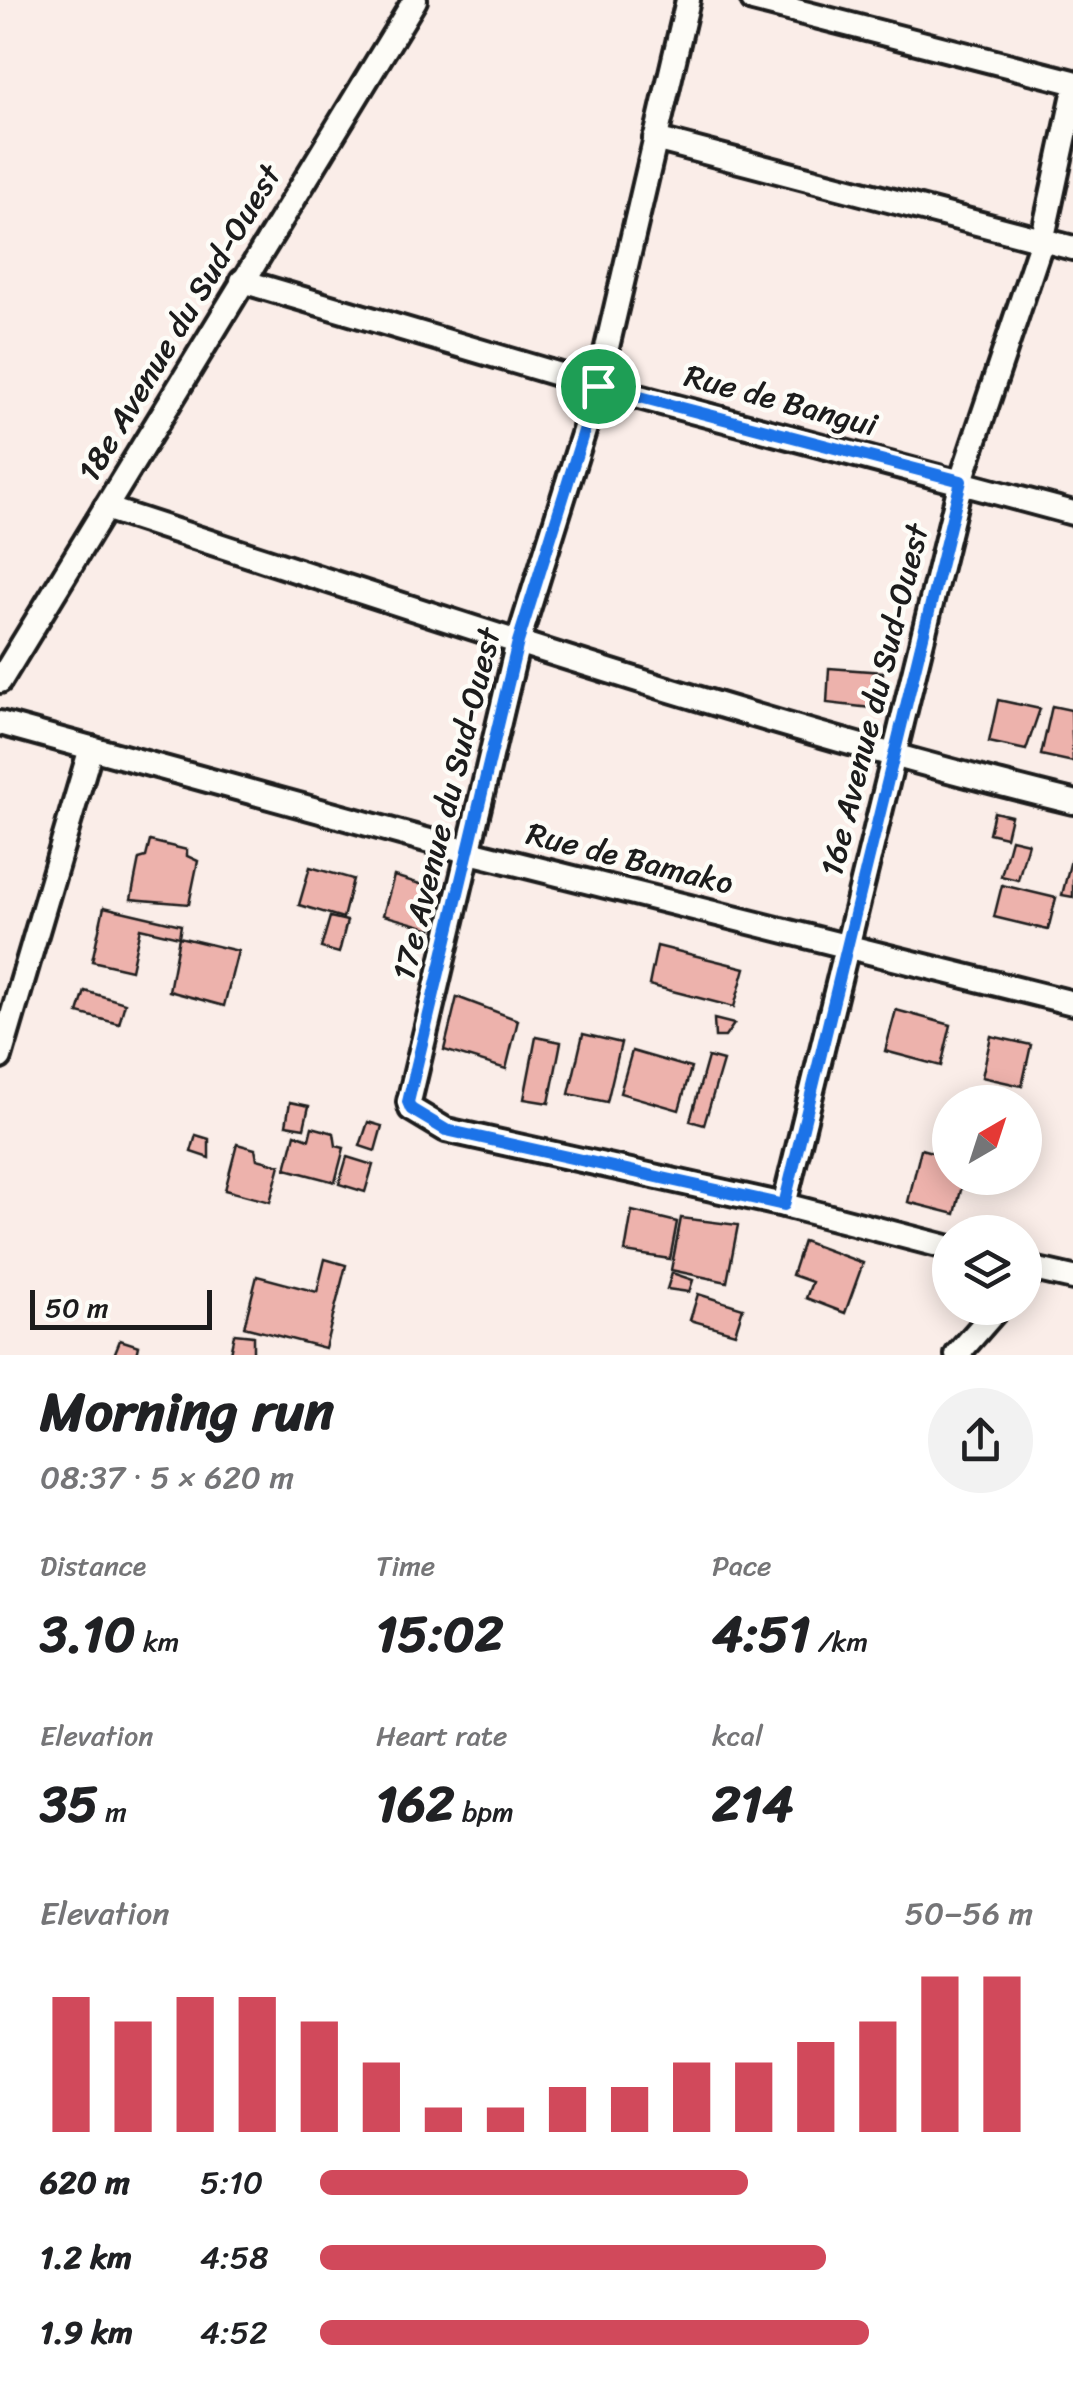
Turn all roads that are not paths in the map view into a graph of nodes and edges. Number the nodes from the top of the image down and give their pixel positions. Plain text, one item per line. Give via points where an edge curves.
1 (415, 0) edge
2 (688, 0) edge
3 (753, 0) edge
4 (1073, 82) edge
5 (1073, 98) edge
6 (656, 139) junction
7 (1042, 237) junction
8 (1073, 248) edge
9 (242, 281) junction
10 (598, 386) junction
11 (961, 481) junction
12 (105, 508) junction
13 (1073, 513) edge
14 (518, 642) junction
15 (0, 681) edge
16 (0, 722) edge
17 (91, 748) junction
18 (895, 758) junction
19 (1073, 802) edge
20 (466, 851) junction
21 (848, 944) junction
22 (1073, 1003) edge
23 (0, 1057) edge
24 (784, 1205) junction
25 (932, 1243) edge
26 (1042, 1273) edge
27 (1073, 1278) edge
28 (983, 1325) edge
29 (957, 1355) edge

1 - 9 street, 18e Avenue du Sud-Ouest
2 - 6 street, 17e Avenue du Sud-Ouest
3 - 4 street
5 - 7 street, 16e Avenue du Sud-Ouest
6 - 7 street
6 - 10 street, 17e Avenue du Sud-Ouest
7 - 8 street
7 - 11 street, 16e Avenue du Sud-Ouest
9 - 10 street, Rue de Bangui
9 - 12 street, 18e Avenue du Sud-Ouest
10 - 11 street, Rue de Bangui
10 - 14 street, 17e Avenue du Sud-Ouest
11 - 13 street, Rue de Bangui
11 - 18 street, 16e Avenue du Sud-Ouest
12 - 14 street
12 - 15 street, 18e Avenue du Sud-Ouest
14 - 18 street
14 - 20 street, 17e Avenue du Sud-Ouest
16 - 17 street, Rue de Bamako
17 - 20 street, Rue de Bamako
17 - 23 street
18 - 19 street
18 - 21 street, 16e Avenue du Sud-Ouest
20 - 21 street, Rue de Bamako
20 - 24 street, 17e Avenue du Sud-Ouest via 411,1109 446,1130
21 - 22 street, Rue de Bamako
21 - 24 street, 16e Avenue du Sud-Ouest
24 - 25 street
26 - 27 street
28 - 29 street

